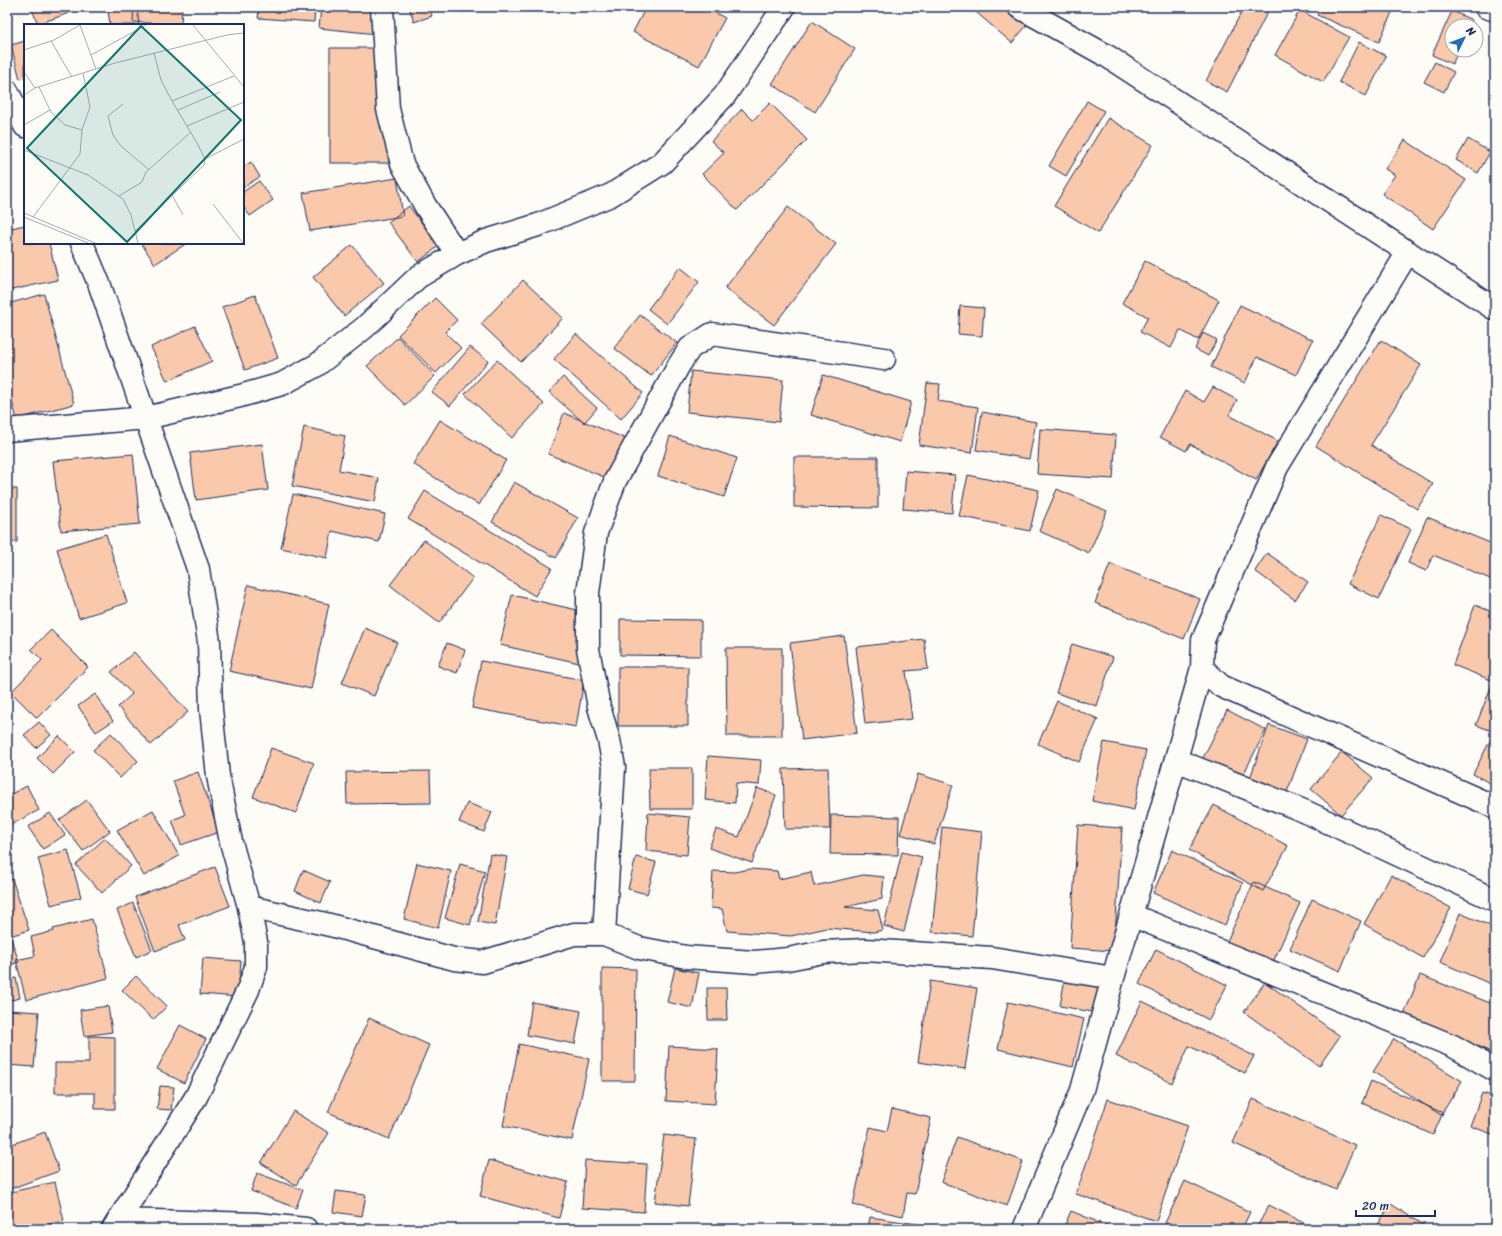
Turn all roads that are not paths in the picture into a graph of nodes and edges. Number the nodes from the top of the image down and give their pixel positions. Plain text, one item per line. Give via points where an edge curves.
1 (382, 7) edge
2 (784, 7) edge
3 (1019, 7) edge
4 (1486, 7) edge
5 (1495, 10) edge
6 (7, 91) edge
7 (24, 124) edge
8 (82, 244) edge
9 (1408, 252) junction
10 (457, 254) junction
11 (1495, 309) edge
12 (884, 359) dead end
13 (146, 418) junction
14 (7, 430) edge
15 (1202, 668) junction
16 (1176, 760) junction
17 (1495, 807) edge
18 (1495, 900) edge
19 (249, 907) junction
20 (1131, 915) junction
21 (604, 934) junction
22 (1113, 978) junction
23 (1495, 1070) edge
24 (116, 1224) edge
25 (306, 1229) edge
26 (1024, 1229) edge

1 - 10 street via 388,109 402,164
2 - 10 street via 725,95 662,163 611,196
3 - 9 street via 1107,56
4 - 5 street
6 - 7 street
8 - 13 street via 100,286
9 - 11 street
9 - 15 street via 1277,467 1203,640
10 - 13 street via 418,277 364,328 317,365 282,384
12 - 21 street via 712,334 686,353 615,481 596,533 588,593 588,649 614,767
13 - 14 street
13 - 19 street via 198,569 209,642 211,709 218,776 231,842
15 - 16 street
15 - 17 street via 1220,686
16 - 18 street via 1304,812
16 - 20 street
19 - 21 street via 330,925 454,959 483,962 574,934
19 - 24 street via 256,942 256,967 248,990 196,1097
20 - 22 street
20 - 23 street via 1453,1046
21 - 22 street via 639,948 686,957 754,962 823,952 865,950 992,958
22 - 26 street via 1082,1090
24 - 25 street via 257,1224

